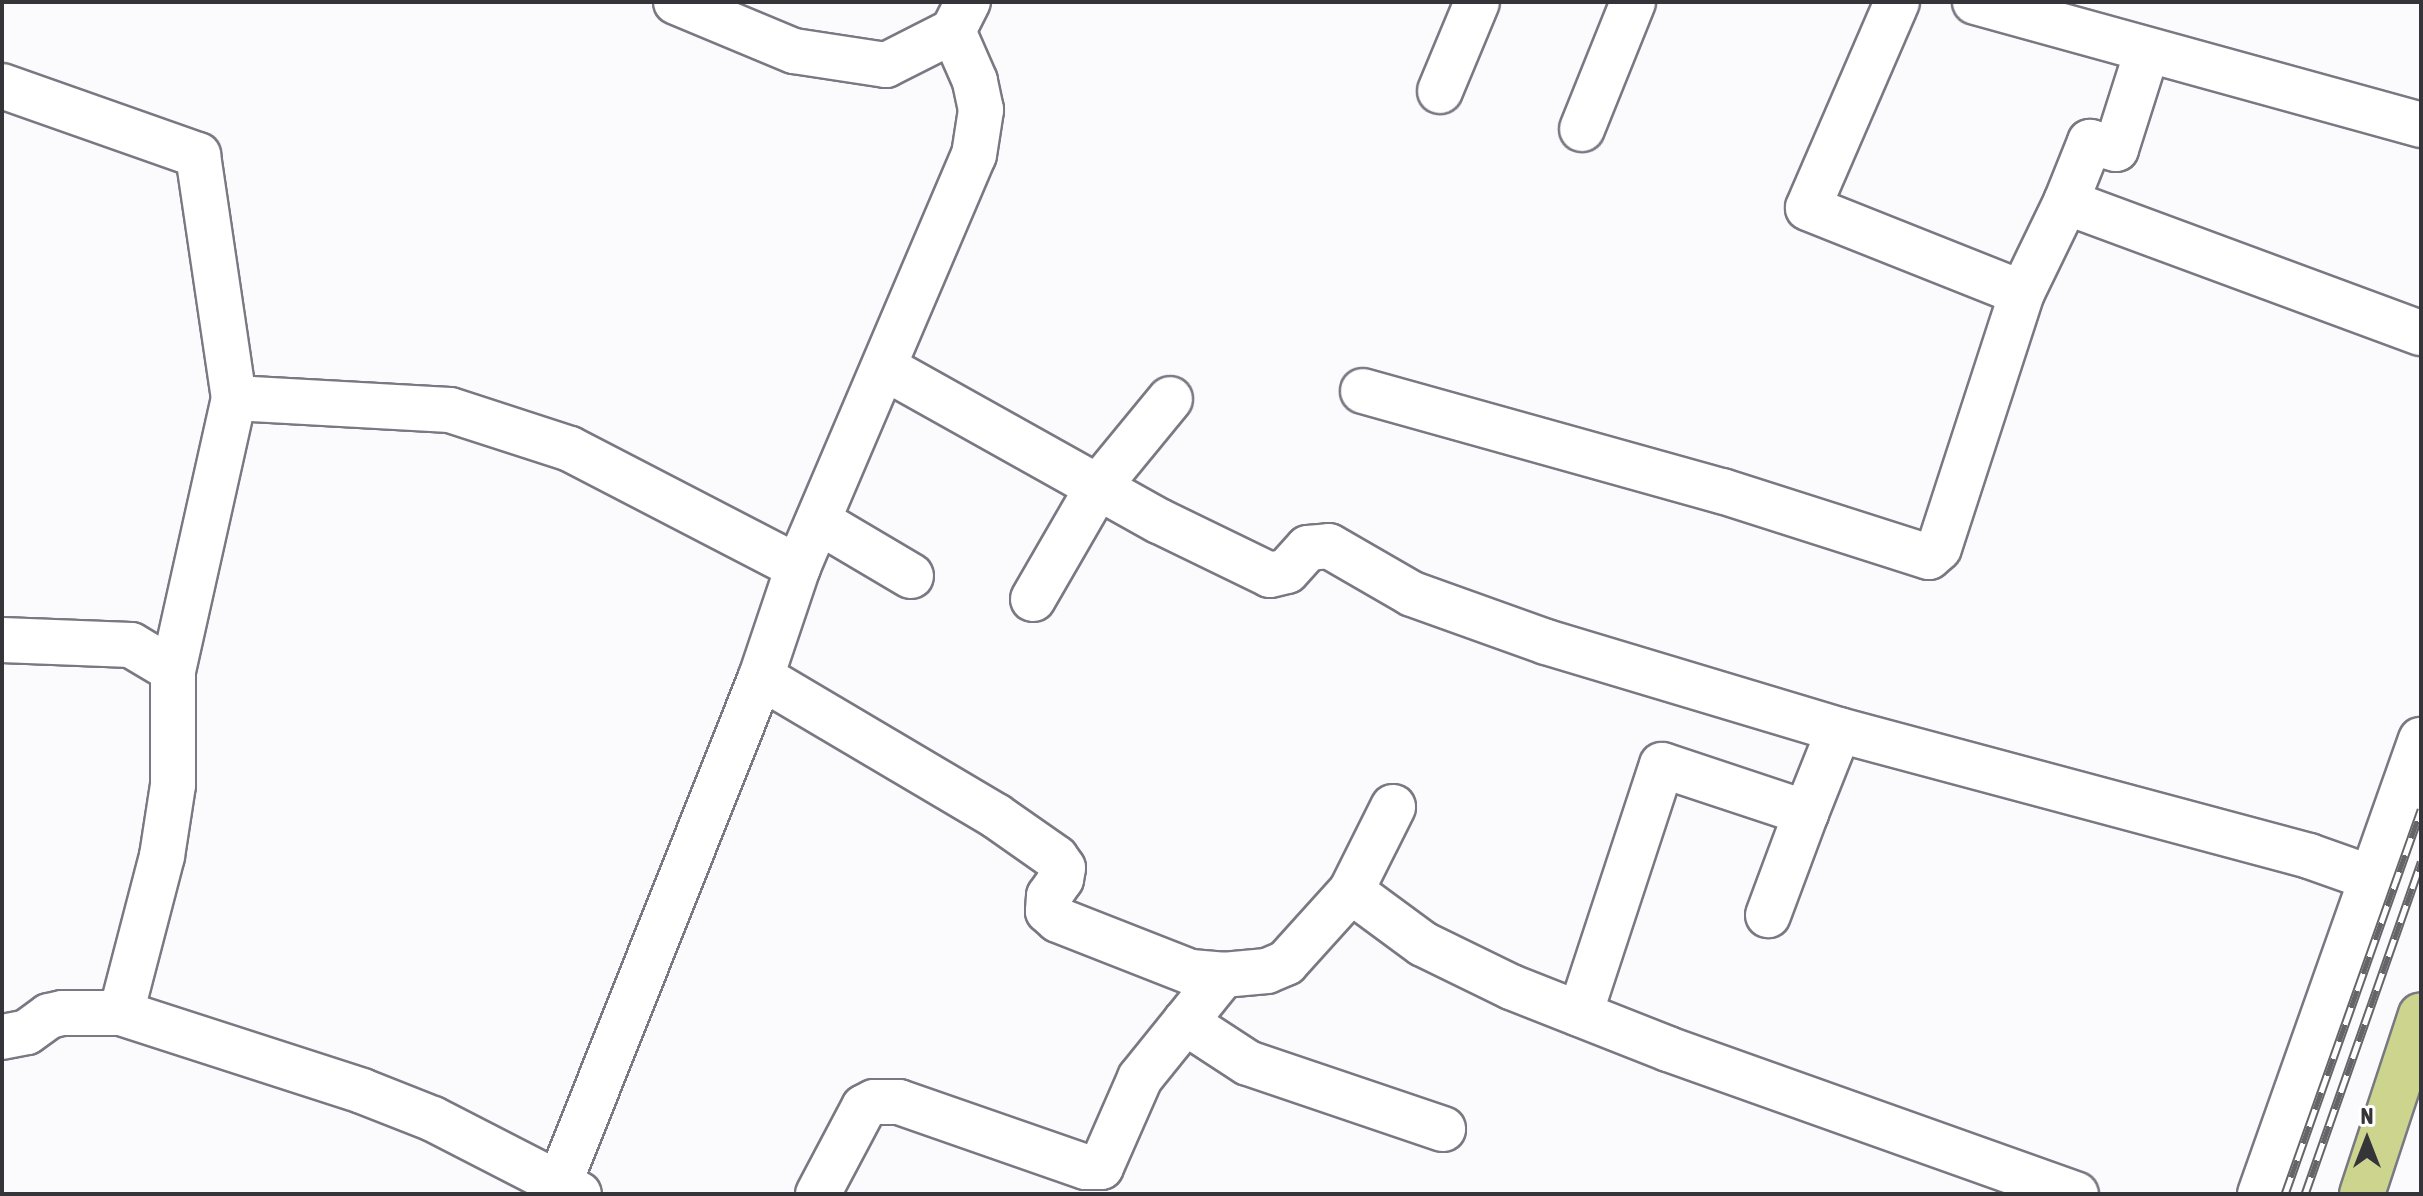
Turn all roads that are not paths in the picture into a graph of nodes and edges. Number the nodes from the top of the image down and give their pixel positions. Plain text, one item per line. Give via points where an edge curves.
1 (676, 2) edge
2 (1477, 2) edge
3 (1633, 2) edge
4 (1897, 2) edge
5 (1975, 2) edge
6 (961, 17) edge
7 (2147, 51) junction
8 (2, 86) edge
9 (1440, 91) dead end
10 (2421, 125) edge
11 (1582, 129) dead end
12 (2066, 202) junction
13 (2022, 293) junction
14 (2421, 333) edge
15 (885, 368) junction
16 (1363, 391) dead end
17 (234, 398) junction
18 (1170, 399) dead end
19 (1097, 488) junction
20 (818, 521) junction
21 (798, 567) junction
22 (911, 576) dead end
23 (1033, 599) dead end
24 (2, 640) edge
25 (173, 670) junction
26 (761, 677) junction
27 (1839, 730) junction
28 (2421, 740) edge
29 (1393, 807) dead end
30 (1806, 813) junction
31 (2374, 879) junction
32 (1351, 891) junction
33 (1768, 915) dead end
34 (1223, 975) junction
35 (121, 1013) junction
36 (1580, 1014) junction
37 (2421, 1015) edge
38 (1185, 1022) junction
39 (2, 1037) edge
40 (1443, 1129) dead end
41 (564, 1191) edge
42 (818, 1194) edge
43 (2076, 1194) edge
44 (2260, 1194) edge
45 (2362, 1194) edge

1 - 6 street via 794,51 886,65
2 - 9 street
3 - 11 street
4 - 13 street via 1808,208
5 - 7 street
6 - 15 street via 981,110 974,155
7 - 10 street
7 - 12 street via 2116,149 2090,142
8 - 17 street via 198,155
12 - 13 street
12 - 14 street
13 - 16 street via 1939,548 1929,557 1722,491
15 - 19 street
15 - 20 street
17 - 21 street via 450,410 570,449
17 - 25 street
18 - 19 street
19 - 23 street
19 - 27 street via 1270,575 1287,571 1308,548 1329,546 1412,594 1546,642
20 - 21 street
20 - 22 street
21 - 26 street
24 - 25 street via 131,645
25 - 35 street via 173,785 162,856
26 - 34 street via 996,816 1056,858 1063,868 1048,911 1058,920 1191,972
26 - 41 street
27 - 30 street
27 - 31 street via 2309,856
28 - 31 street
29 - 32 street
30 - 33 street
30 - 36 street via 1662,765
31 - 44 street
32 - 34 street via 1286,963 1267,971
32 - 36 street via 1423,944
34 - 38 street
35 - 39 street via 62,1013 27,1032
35 - 41 street via 404,1108
36 - 43 street
37 - 45 main road
38 - 40 street via 1248,1063
38 - 42 street via 1140,1078 1101,1167 1086,1167 899,1102 874,1102 864,1107

